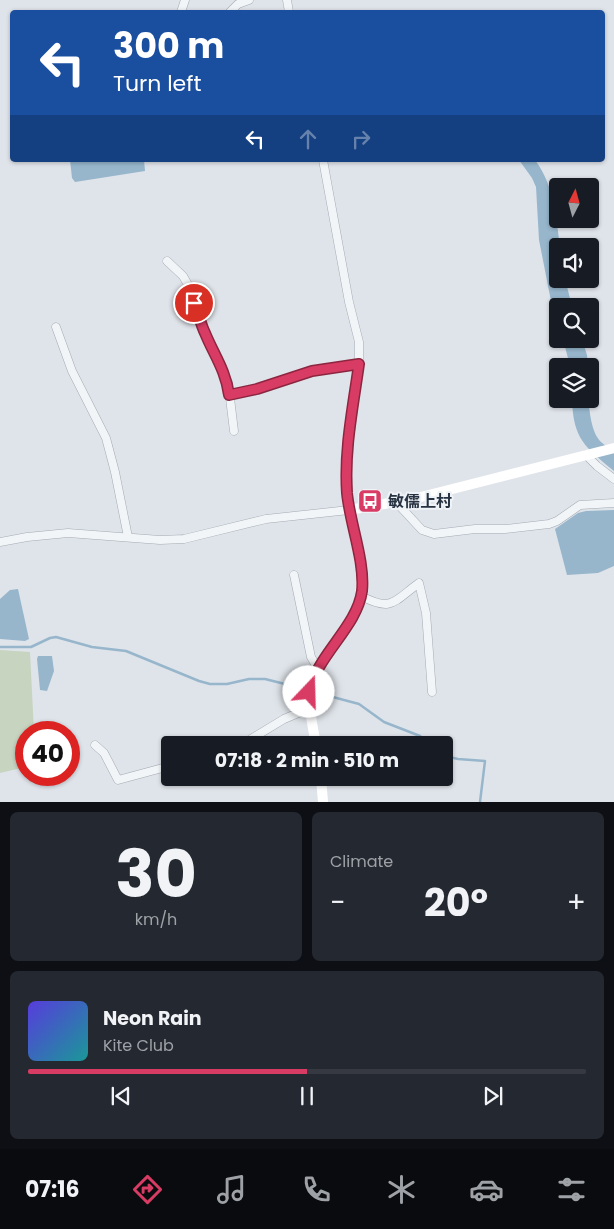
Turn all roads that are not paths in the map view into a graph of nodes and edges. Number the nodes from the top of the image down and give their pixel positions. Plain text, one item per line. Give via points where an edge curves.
1 (249, 0) edge
2 (232, 10) edge
3 (323, 162) edge
4 (167, 261) dead end
5 (56, 327) dead end
6 (359, 364) junction
7 (229, 395) junction
8 (234, 431) dead end
9 (614, 448) edge
10 (588, 454) junction
11 (614, 479) edge
12 (396, 502) junction
13 (614, 504) edge
14 (349, 510) junction
15 (128, 537) junction
16 (0, 542) edge
17 (294, 575) dead end
18 (361, 596) junction
19 (318, 669) junction
20 (432, 692) dead end
21 (310, 708) junction
22 (256, 736) edge
23 (315, 736) edge
24 (95, 745) dead end
25 (161, 768) edge
26 (322, 786) edge
27 (323, 802) edge

1 - 2 street
3 - 6 street via 359,342
4 - 7 street via 187,283 204,331 228,382
5 - 15 street via 72,371 106,438
6 - 7 street via 312,371
6 - 14 street via 347,459
7 - 8 street
9 - 10 street
10 - 11 street
10 - 12 street
12 - 13 street via 422,530 434,534 549,524 580,505
12 - 14 street
14 - 15 street via 266,519 184,539
14 - 18 street via 362,572
15 - 16 street via 60,534
17 - 19 street via 310,657
18 - 19 street via 358,607
18 - 20 street via 375,604 388,604 419,583 426,613
19 - 21 street via 309,692
21 - 22 street
21 - 23 street
24 - 25 street via 104,753 118,780
26 - 27 street

